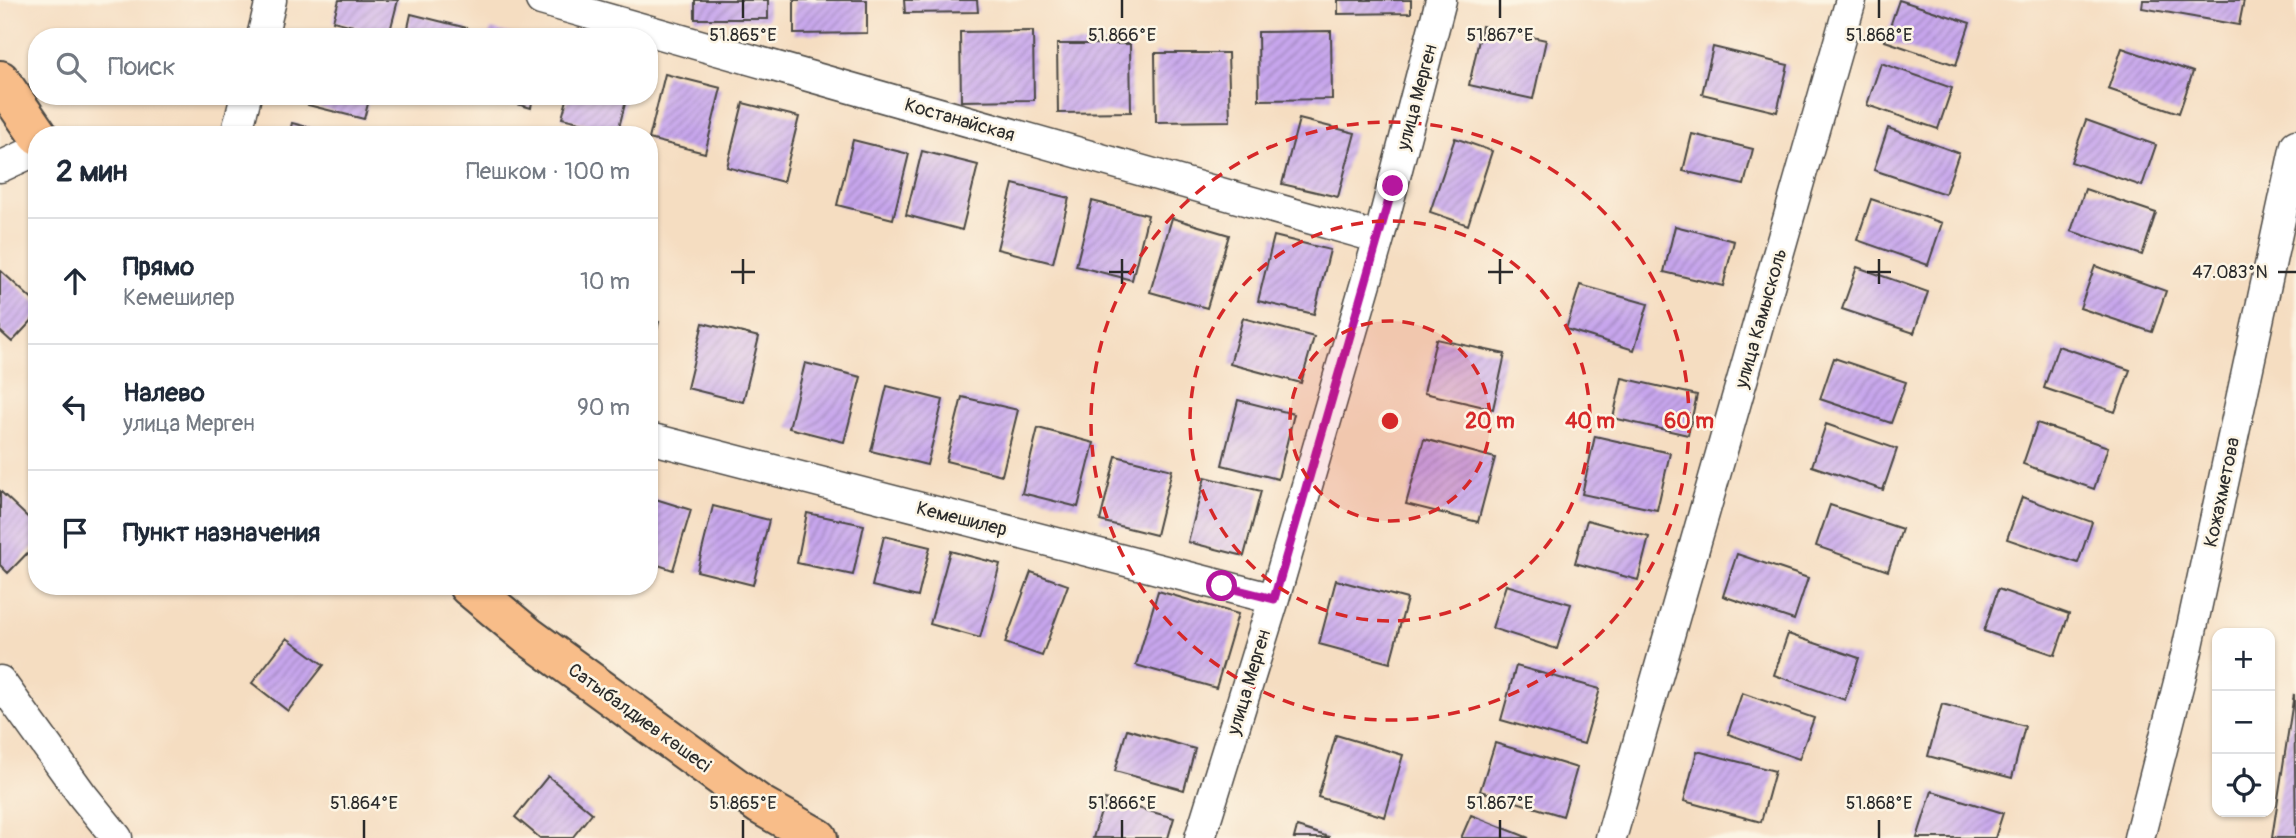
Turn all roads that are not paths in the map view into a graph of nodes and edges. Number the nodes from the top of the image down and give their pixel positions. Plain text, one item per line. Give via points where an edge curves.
1 (271, 0) edge
2 (541, 0) edge
3 (1441, 0) edge
4 (1851, 0) edge
5 (264, 28) edge
6 (639, 28) edge
7 (658, 33) edge
8 (0, 79) edge
9 (244, 105) edge
10 (32, 126) edge
11 (238, 126) edge
12 (2296, 145) edge
13 (28, 154) edge
14 (0, 167) edge
15 (1379, 239) junction
16 (658, 440) edge
17 (479, 595) edge
18 (1274, 599) junction
19 (0, 681) edge
20 (117, 838) edge
21 (818, 838) edge
22 (1200, 838) edge
23 (1611, 838) edge
24 (2139, 838) edge

1 - 5 street
2 - 6 street, Костанайская
3 - 15 street, улица Мерген
4 - 23 street, улица Камысколь
7 - 15 street, Костанайская
8 - 10 main road
9 - 11 street
12 - 24 street, Кожахметова via 2186,655
13 - 14 street
15 - 18 street, улица Мерген
16 - 18 street, Кемешилер
17 - 21 main road, Сатыбалдиев көшесі via 760,805
18 - 22 street, улица Мерген
19 - 20 street

